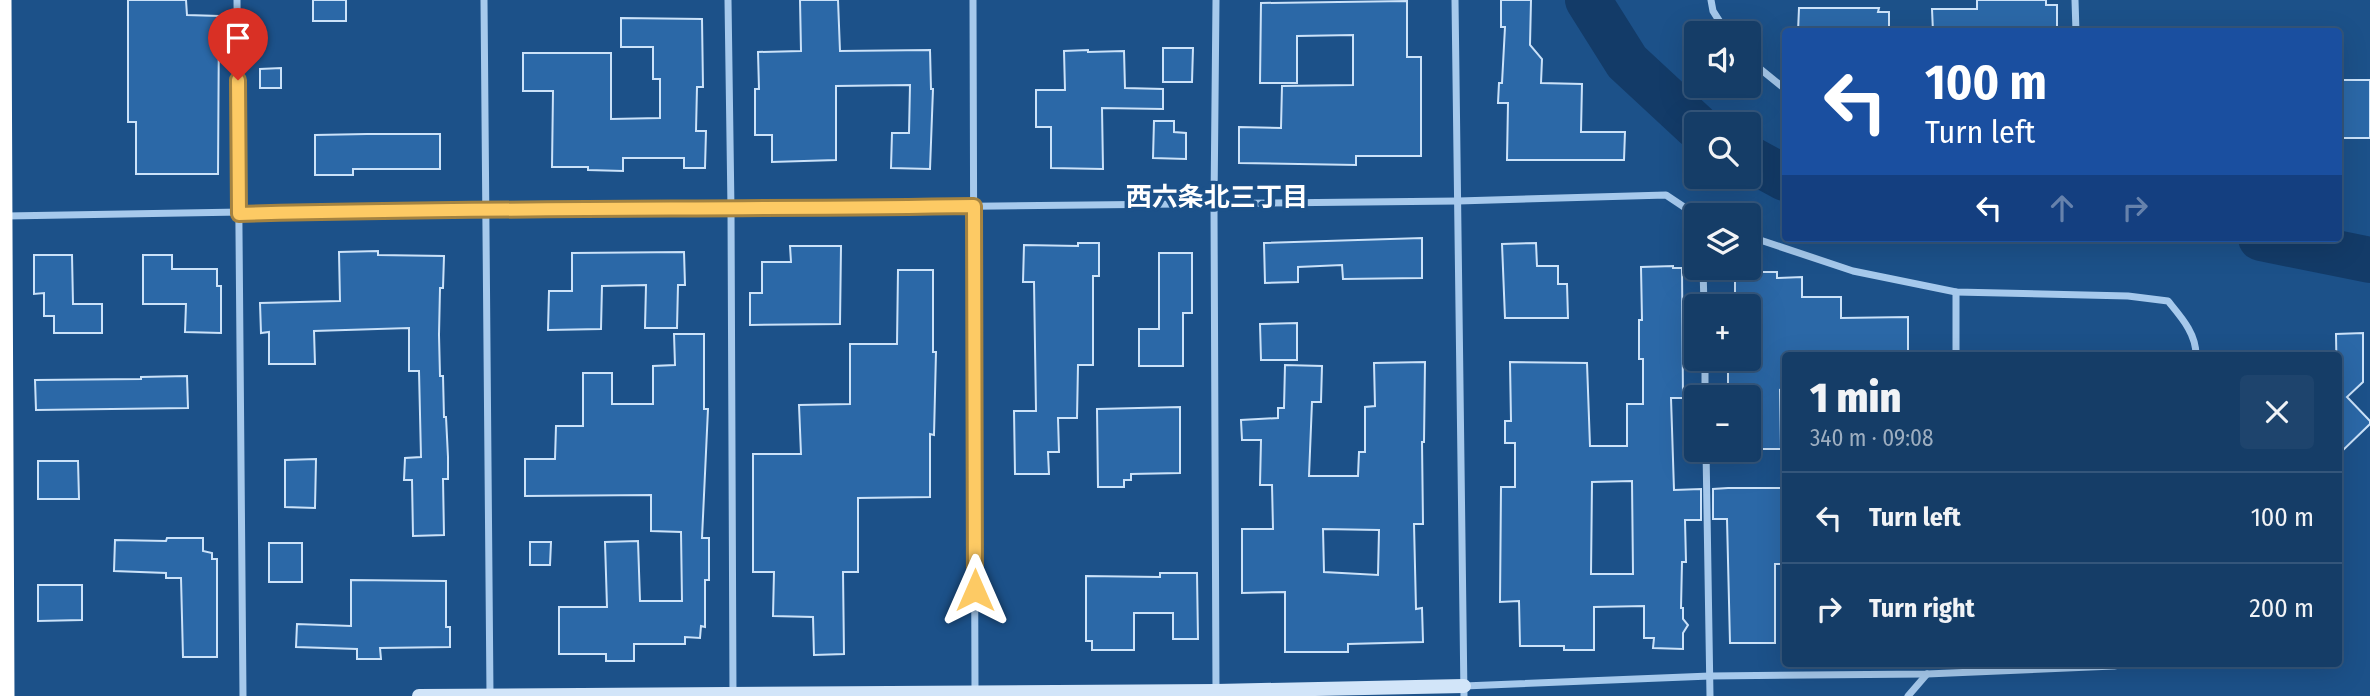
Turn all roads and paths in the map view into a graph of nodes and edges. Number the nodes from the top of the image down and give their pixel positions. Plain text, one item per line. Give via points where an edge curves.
1 (1, 0) edge
2 (237, 0) edge
3 (484, 0) edge
4 (728, 0) edge
5 (973, 0) edge
6 (1216, 0) edge
7 (1455, 0) edge
8 (1711, 0) edge
9 (2075, 0) edge
10 (1719, 21) edge
11 (2076, 28) edge
12 (1761, 70) edge
13 (1782, 87) edge
14 (1458, 201) junction
15 (1214, 204) junction
16 (974, 206) junction
17 (1684, 207) edge
18 (486, 208) junction
19 (731, 209) junction
20 (239, 214) junction
21 (1, 216) edge
22 (1761, 240) edge
23 (1956, 292) junction
24 (1956, 352) edge
25 (2196, 352) edge
26 (1706, 462) edge
27 (1956, 667) edge
28 (2091, 667) edge
29 (1956, 673) junction
30 (1927, 674) junction
31 (1710, 676) junction
32 (1464, 691) edge
33 (1216, 693) edge
34 (733, 694) edge
35 (975, 694) edge
36 (491, 695) edge
37 (4, 696) edge
38 (243, 696) edge
39 (419, 696) edge
40 (1710, 696) edge
41 (1908, 696) edge

1 - 21 highway
2 - 20 street
3 - 18 street
4 - 19 street
5 - 16 street
6 - 15 street
7 - 14 street
8 - 10 street
9 - 11 street
12 - 13 street
14 - 15 street
14 - 17 street via 1665,195
14 - 32 street
15 - 16 street
15 - 33 street
16 - 19 street
16 - 35 street
18 - 19 street
18 - 20 street
18 - 36 street
19 - 34 street
20 - 21 street
20 - 38 street
21 - 37 highway
22 - 23 street via 1853,271
23 - 24 street
23 - 25 street via 2168,301 2188,324
26 - 31 street
27 - 29 street
28 - 29 street
29 - 30 street
30 - 31 street
30 - 41 street
31 - 32 street
31 - 40 street
32 - 33 street
33 - 35 street
34 - 35 street
34 - 36 street
36 - 39 street

